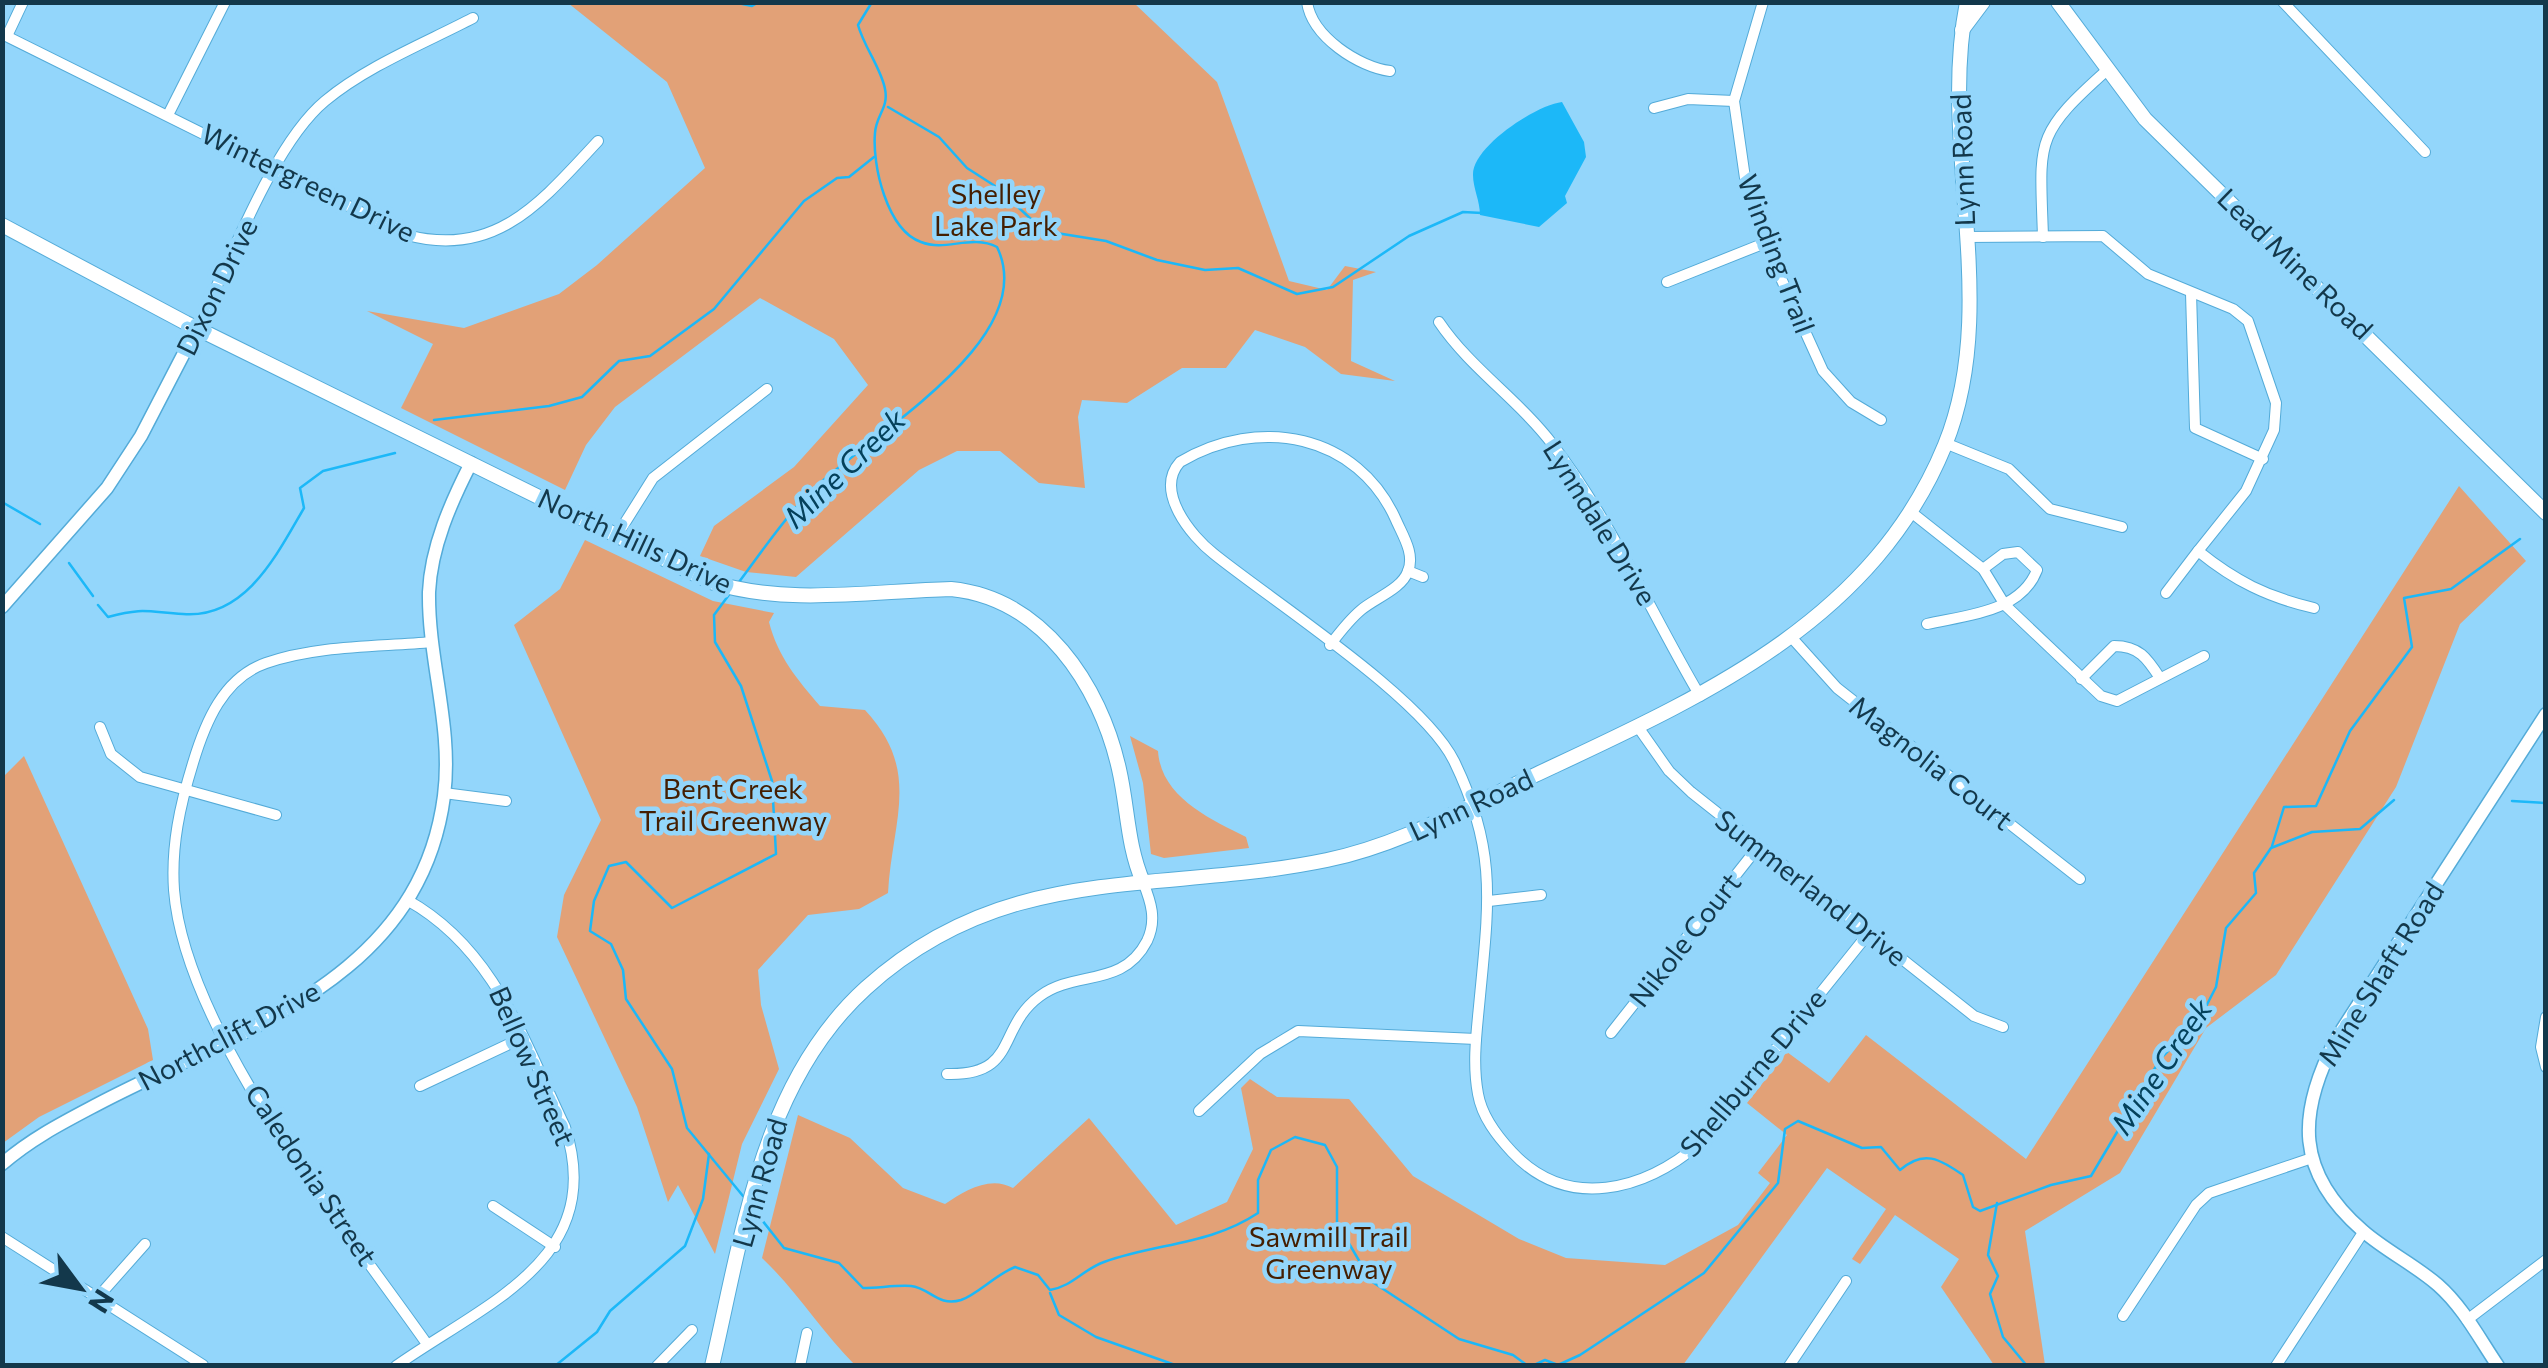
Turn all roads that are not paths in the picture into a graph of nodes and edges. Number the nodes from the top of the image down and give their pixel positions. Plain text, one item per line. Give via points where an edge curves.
1 (23, 2) edge
2 (225, 2) edge
3 (1307, 2) edge
4 (1764, 2) edge
5 (1967, 2) edge
6 (1983, 2) edge
7 (2058, 2) edge
8 (2283, 2) edge
9 (474, 18) dead end
10 (1962, 31) junction
11 (5, 35) edge
12 (1390, 71) dead end
13 (2106, 71) junction
14 (1734, 101) junction
15 (1654, 108) dead end
16 (168, 115) junction
17 (598, 141) dead end
18 (2425, 152) dead end
19 (275, 170) junction
20 (2, 225) edge
21 (1966, 237) junction
22 (2043, 237) junction
23 (1765, 243) junction
24 (1667, 282) dead end
25 (2191, 293) junction
26 (1439, 322) dead end
27 (197, 328) junction
28 (767, 389) dead end
29 (1882, 420) dead end
30 (1946, 444) junction
31 (2263, 459) junction
32 (470, 463) junction
33 (1912, 512) junction
34 (2546, 513) edge
35 (2122, 526) dead end
36 (616, 537) junction
37 (2198, 551) junction
38 (1983, 569) junction
39 (1408, 572) junction
40 (1422, 577) dead end
41 (2166, 593) dead end
42 (2004, 605) junction
43 (2, 606) edge
44 (2314, 608) dead end
45 (1927, 624) dead end
46 (1792, 638) junction
47 (432, 642) junction
48 (1330, 644) junction
49 (2204, 656) dead end
50 (2160, 678) junction
51 (2082, 679) junction
52 (1700, 696) junction
53 (2546, 714) edge
54 (100, 727) dead end
55 (1638, 727) junction
56 (185, 790) junction
57 (444, 792) junction
58 (506, 801) dead end
59 (1471, 805) junction
60 (276, 815) dead end
61 (1758, 847) junction
62 (2080, 879) dead end
63 (1143, 882) junction
64 (1542, 895) dead end
65 (407, 900) junction
66 (1490, 901) junction
67 (1868, 934) junction
68 (2546, 1017) edge
69 (2003, 1027) dead end
70 (1611, 1033) dead end
71 (522, 1038) junction
72 (1476, 1039) junction
73 (226, 1040) junction
74 (2546, 1067) edge
75 (947, 1074) dead end
76 (420, 1086) dead end
77 (1198, 1112) dead end
78 (2309, 1159) junction
79 (2, 1164) edge
80 (493, 1206) dead end
81 (2364, 1231) junction
82 (2, 1237) edge
83 (145, 1244) dead end
84 (555, 1248) junction
85 (2546, 1260) edge
86 (1846, 1281) dead end
87 (98, 1297) junction
88 (2124, 1316) dead end
89 (2467, 1320) junction
90 (692, 1330) dead end
91 (806, 1333) dead end
92 (427, 1344) junction
93 (202, 1365) edge
94 (1790, 1365) edge
95 (396, 1366) edge
96 (657, 1366) edge
97 (712, 1366) edge
98 (800, 1366) edge
99 (2276, 1366) edge
100 (2498, 1366) edge

1 - 11 street
2 - 16 street
3 - 12 street via 1326,35 1370,68
4 - 14 street, Winding Trail
5 - 10 main road, Lynn Road
6 - 10 main road
7 - 13 main road, Lead Mine Road
8 - 18 street
9 - 19 street, Dixon Drive via 336,92 296,132
10 - 21 main road, Lynn Road
11 - 16 street, Wintergreen Drive
13 - 22 street via 2059,112 2046,137
13 - 34 main road, Lead Mine Road via 2145,119
14 - 15 street via 1688,98
14 - 23 street, Winding Trail via 1746,185
16 - 19 street, Wintergreen Drive
17 - 19 street, Wintergreen Drive via 508,227 460,242 407,235
19 - 27 street, Dixon Drive
20 - 27 main road, North Hills Drive
21 - 22 street
21 - 30 main road, Lynn Road via 1966,360
22 - 25 street via 2103,236 2148,274
23 - 24 street
23 - 29 street, Winding Trail via 1829,381
25 - 31 street via 2233,309 2256,334 2276,402
25 - 31 street via 2195,428
26 - 52 street, Lynndale Drive via 1531,417 1584,488
27 - 32 main road, North Hills Drive
27 - 43 street, Dixon Drive via 107,488
28 - 36 street via 653,478
30 - 33 main road, Lynn Road
30 - 35 street via 2009,470 2050,509
31 - 37 street
32 - 36 main road, North Hills Drive
32 - 47 street, Northclift Drive via 442,528 429,589
33 - 38 street
33 - 46 main road, Lynn Road via 1864,575
36 - 63 main road, North Hills Drive via 735,589 803,596 950,590 1019,611 1072,663 1100,711
37 - 41 street
37 - 44 street via 2240,584
38 - 42 street
38 - 42 street via 2018,552 2037,570 2030,588
39 - 40 street
39 - 48 street
39 - 48 street, Shellburne Drive via 1407,543 1386,498 1332,449 1289,436 1258,437 1169,465 1188,529
42 - 45 street
42 - 51 street
46 - 52 main road, Lynn Road
46 - 62 street, Magnolia Court via 1846,696
47 - 56 street, Caledonia Street via 308,654 248,672 219,700 205,726
47 - 57 street, Northclift Drive via 444,719
48 - 59 street, Shellburne Drive via 1434,731
49 - 50 street
50 - 51 street via 2118,701
50 - 51 street via 2132,646 2114,646
52 - 55 main road, Lynn Road
53 - 78 street, Mine Shaft Road via 2336,1039 2310,1101
54 - 56 street via 122,766
55 - 59 main road, Lynn Road
55 - 61 street, Summerland Drive via 1669,771
56 - 60 street
56 - 73 street, Caledonia Street via 173,866 180,931
57 - 58 street
57 - 65 street, Northclift Drive via 431,852
59 - 63 main road, Lynn Road via 1374,850 1287,868
59 - 66 street, Shellburne Drive via 1484,832
61 - 67 street, Summerland Drive
61 - 70 street, Nikole Court
63 - 75 street via 1153,920 1131,964 1039,996 997,1061 984,1071
63 - 97 main road, Lynn Road via 1027,898 958,924 915,949 833,1024 793,1085 766,1144
64 - 66 street
65 - 71 street, Bellow Street via 473,949
65 - 73 street, Northclift Drive via 375,943 330,982
66 - 72 street, Shellburne Drive
67 - 69 street, Summerland Drive via 1974,1016
67 - 72 street, Shellburne Drive via 1700,1143 1654,1177 1622,1188 1561,1184 1519,1160 1484,1114
68 - 74 street via 2540,1048
71 - 76 street
71 - 84 street, Bellow Street via 572,1150 574,1194
72 - 77 street via 1298,1031 1260,1054
73 - 79 street, Northclift Drive via 48,1129
73 - 92 street, Caledonia Street via 268,1116
78 - 81 street via 2320,1183
78 - 88 street via 2209,1193
80 - 84 street
81 - 89 street via 2437,1284
81 - 99 street
82 - 87 street
83 - 87 street
84 - 92 street, Bellow Street
85 - 89 street
86 - 94 street
87 - 93 street
89 - 100 street
90 - 96 street
91 - 98 street
92 - 95 street, Bellow Street

